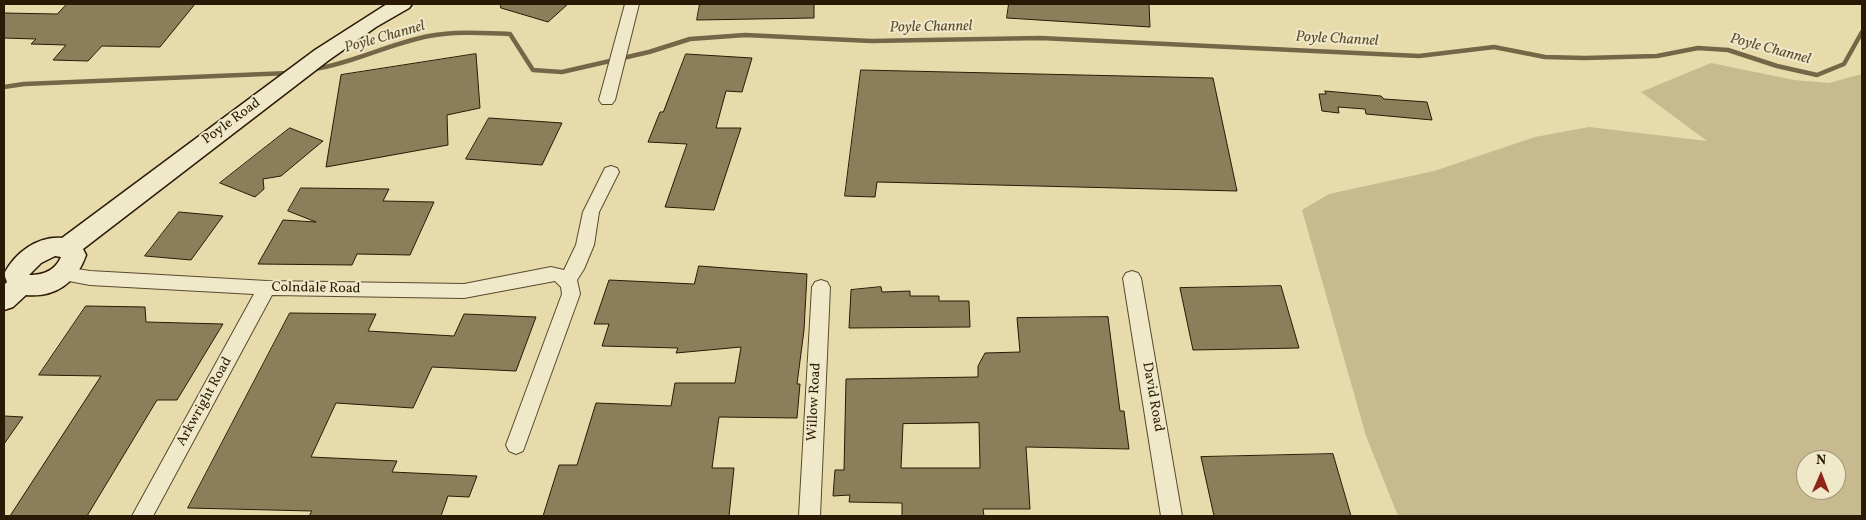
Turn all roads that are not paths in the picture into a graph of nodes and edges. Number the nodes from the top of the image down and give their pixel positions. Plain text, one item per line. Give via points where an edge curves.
1 (402, 4) edge
2 (632, 4) edge
3 (607, 100) dead end
4 (611, 172) dead end
5 (67, 248) junction
6 (64, 274) junction
7 (1132, 278) dead end
8 (566, 280) junction
9 (821, 287) dead end
10 (267, 288) junction
11 (12, 292) edge
12 (516, 445) dead end
13 (142, 516) edge
14 (809, 516) edge
15 (1172, 516) edge

1 - 5 street, Poyle Road via 359,29 307,66
2 - 3 street
4 - 8 street via 591,212 585,245 575,269
5 - 6 street via 74,255
5 - 11 street, Poyle Road via 48,249 29,258 19,267
6 - 10 street, Colndale Road
6 - 11 street, Poyle Road via 50,282
7 - 15 street, David Road
8 - 10 street, Colndale Road via 551,274 464,291
8 - 12 street via 571,294
9 - 14 street, Willow Road
10 - 13 street, Arkwright Road

